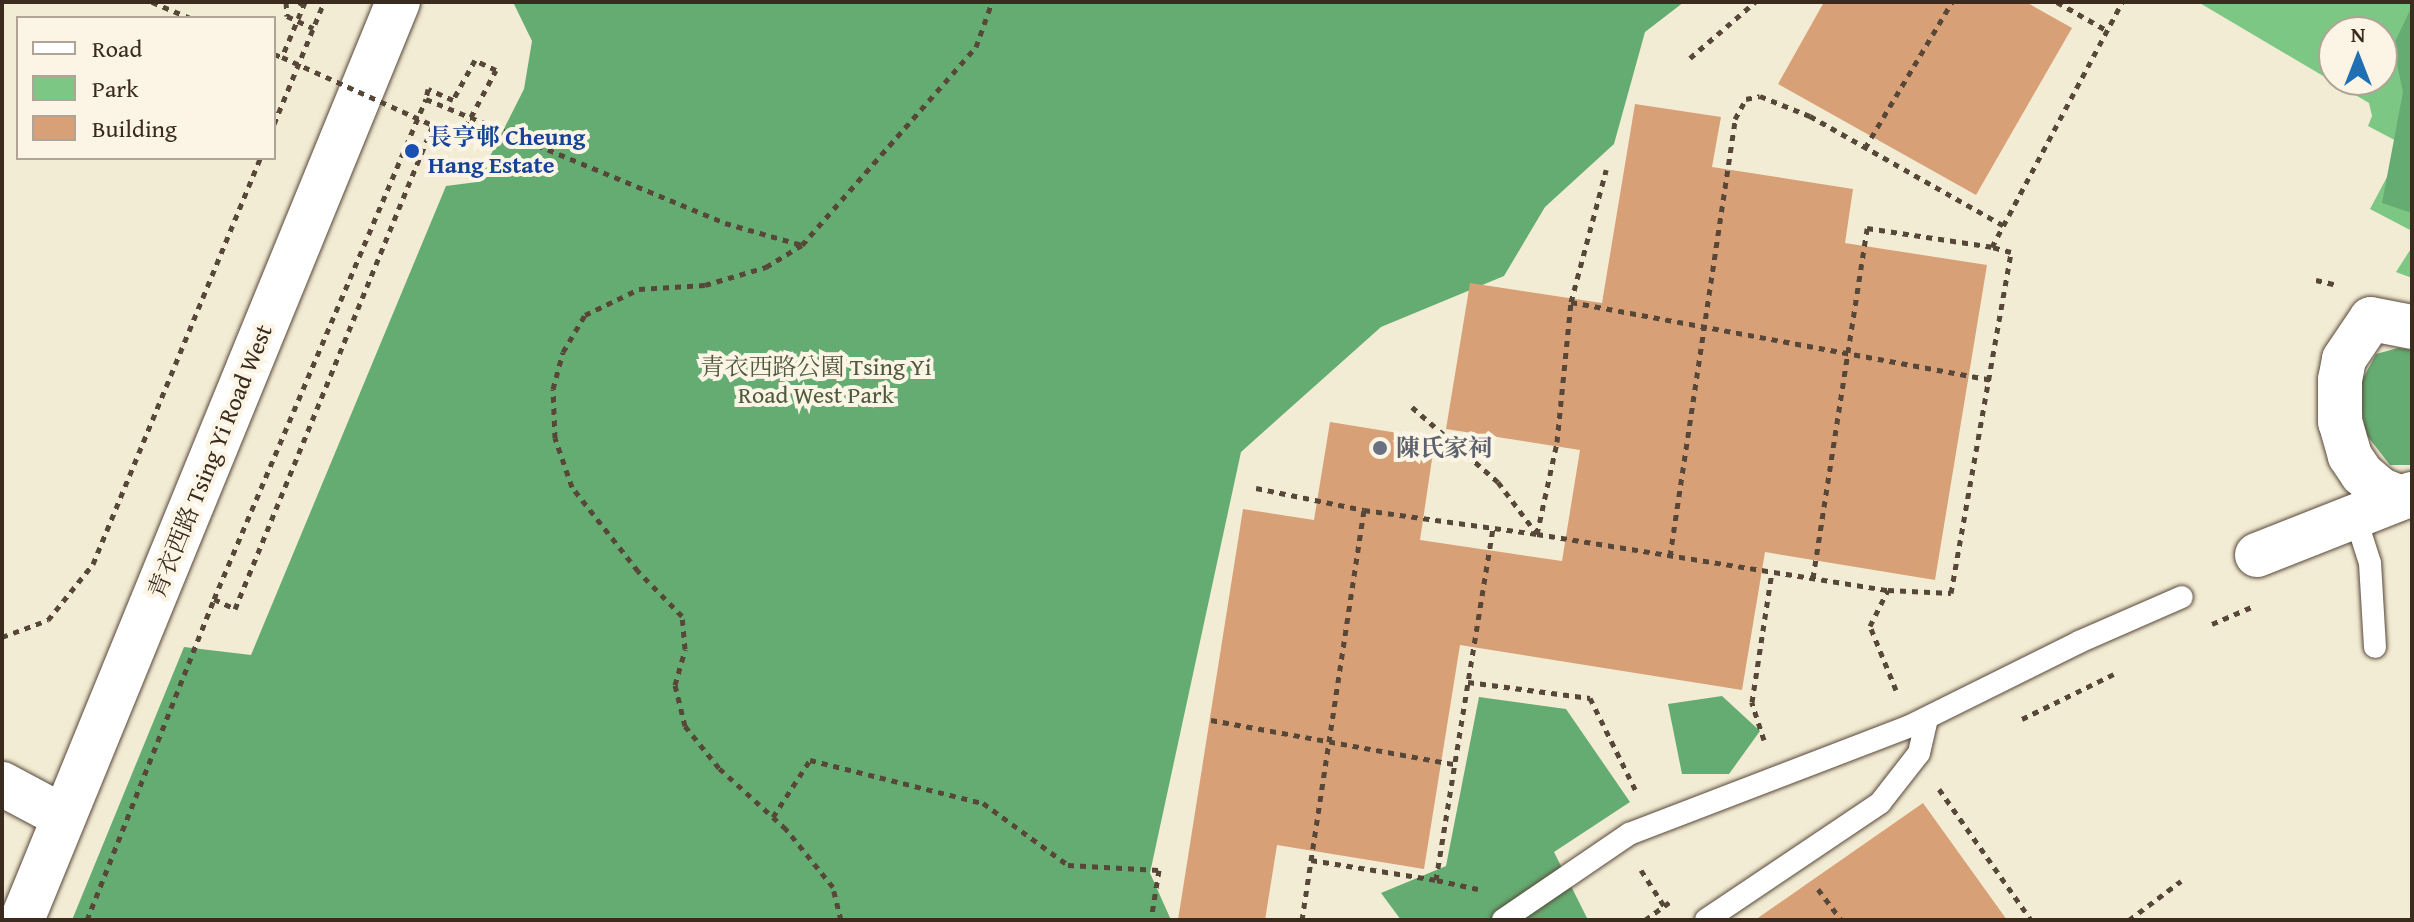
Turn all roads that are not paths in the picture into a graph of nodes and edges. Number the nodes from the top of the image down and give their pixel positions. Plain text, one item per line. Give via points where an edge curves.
1 (398, 2) edge
2 (2412, 327) edge
3 (2407, 496) edge
4 (2355, 516) junction
5 (2257, 555) dead end
6 (2182, 597) dead end
7 (2375, 647) dead end
8 (1919, 722) junction
9 (2, 784) edge
10 (64, 817) junction
11 (1509, 916) edge
12 (22, 920) edge
13 (1706, 920) edge

1 - 10 main road, 青衣西路 Tsing Yi Road West
2 - 3 main road via 2371,319 2344,359 2340,380 2340,422 2350,456 2381,490
3 - 4 main road
4 - 5 main road
4 - 7 lane via 2370,563
6 - 8 lane
8 - 11 lane via 1629,834
8 - 13 lane via 1919,753 1880,803
9 - 10 main road
10 - 12 main road, 青衣西路 Tsing Yi Road West

